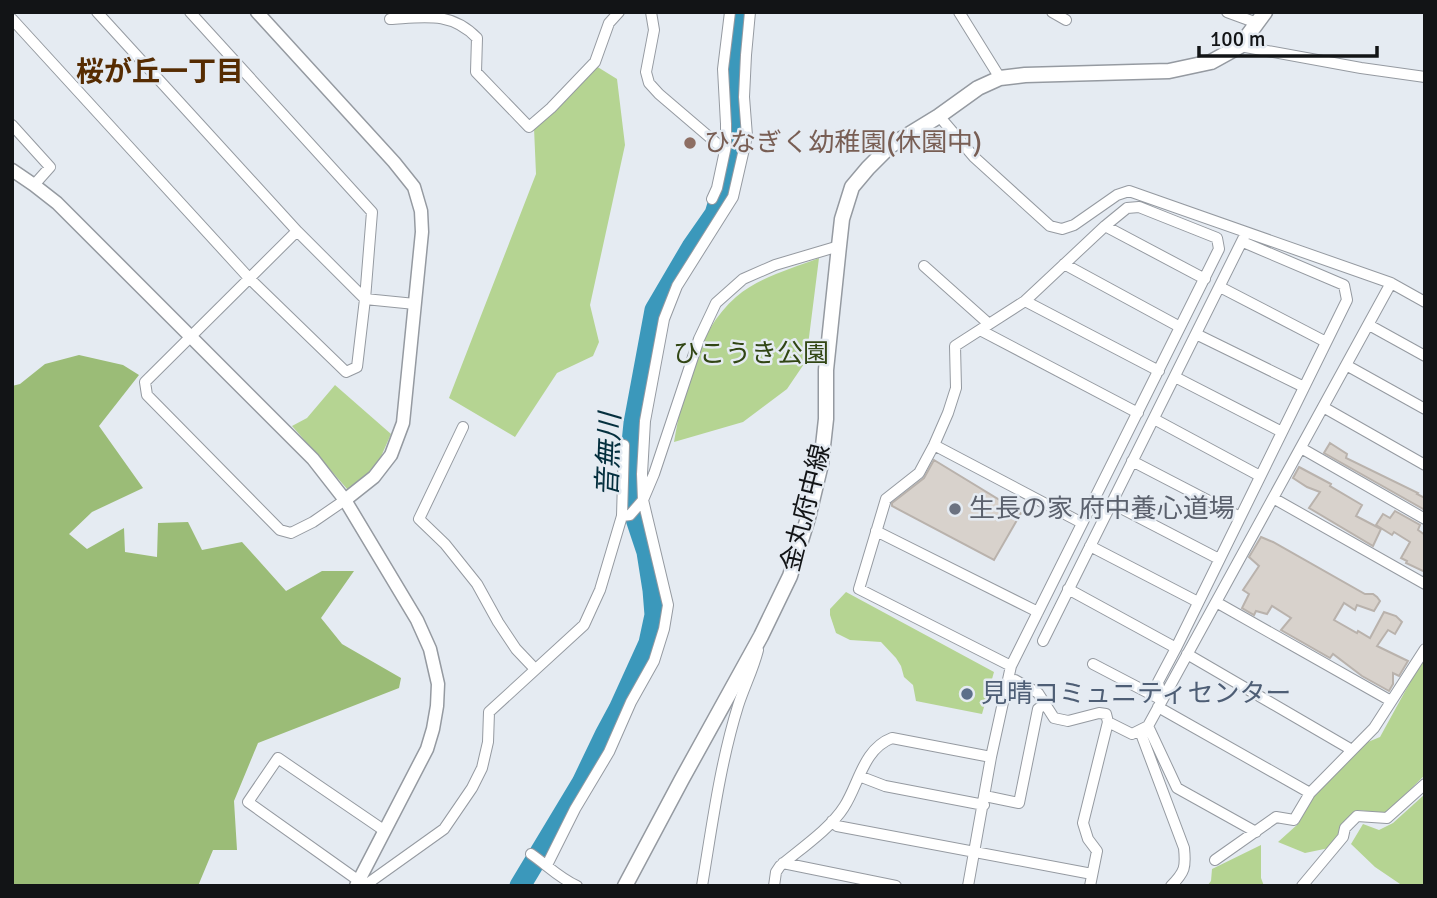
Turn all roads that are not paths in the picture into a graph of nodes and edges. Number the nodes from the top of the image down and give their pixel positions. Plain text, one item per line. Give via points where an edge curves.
1 (97, 12) edge
2 (190, 12) edge
3 (257, 12) edge
4 (619, 12) edge
5 (651, 12) edge
6 (730, 12) edge
7 (750, 12) edge
8 (959, 12) edge
9 (1052, 12) edge
10 (1227, 12) edge
11 (440, 14) edge
12 (1261, 18) edge
13 (12, 19) edge
14 (390, 19) dead end
15 (1066, 20) dead end
16 (1240, 46) junction
17 (1425, 77) edge
18 (1000, 78) junction
19 (939, 116) junction
20 (12, 125) edge
21 (726, 146) junction
22 (12, 170) edge
23 (34, 185) junction
24 (712, 199) dead end
25 (1161, 201) junction
26 (1157, 213) junction
27 (1105, 226) junction
28 (297, 231) junction
29 (1244, 237) junction
30 (839, 246) junction
31 (1064, 264) junction
32 (924, 266) dead end
33 (249, 278) junction
34 (1205, 279) junction
35 (1391, 283) junction
36 (1220, 287) junction
37 (365, 299) junction
38 (1025, 300) junction
39 (1425, 302) edge
40 (415, 304) junction
41 (989, 324) junction
42 (1368, 325) junction
43 (1180, 327) junction
44 (979, 330) junction
45 (1196, 334) junction
46 (191, 337) junction
47 (1326, 342) junction
48 (1425, 356) edge
49 (1346, 365) junction
50 (1159, 371) junction
51 (1175, 377) junction
52 (1304, 387) junction
53 (1323, 407) junction
54 (1425, 409) edge
55 (1138, 413) junction
56 (1154, 419) junction
57 (463, 427) dead end
58 (1282, 432) junction
59 (624, 445) dead end
60 (934, 445) junction
61 (1301, 448) junction
62 (1132, 461) junction
63 (1425, 465) edge
64 (1260, 476) junction
65 (1273, 498) junction
66 (345, 500) junction
67 (643, 500) junction
68 (1111, 503) junction
69 (626, 515) junction
70 (1240, 517) junction
71 (1425, 519) edge
72 (1082, 523) junction
73 (876, 531) junction
74 (1090, 546) junction
75 (1219, 559) junction
76 (1425, 584) edge
77 (1068, 589) junction
78 (1198, 602) junction
79 (1216, 602) junction
80 (1038, 612) junction
81 (761, 636) junction
82 (1043, 641) dead end
83 (1176, 648) junction
84 (1425, 649) edge
85 (1188, 654) junction
86 (1093, 664) dead end
87 (1011, 666) junction
88 (536, 669) junction
89 (1006, 684) junction
90 (1391, 701) junction
91 (1045, 704) junction
92 (1160, 704) junction
93 (1108, 722) junction
94 (1144, 729) junction
95 (1352, 750) junction
96 (991, 757) junction
97 (859, 776) junction
98 (1425, 784) edge
99 (1310, 793) junction
100 (984, 801) junction
101 (832, 821) junction
102 (385, 831) junction
103 (1256, 832) junction
104 (974, 851) junction
105 (531, 854) dead end
106 (1214, 860) dead end
107 (783, 863) junction
108 (547, 865) junction
109 (1092, 874) junction
110 (357, 884) edge
111 (577, 886) edge
112 (625, 886) edge
113 (702, 886) edge
114 (774, 886) edge
115 (896, 886) edge
116 (968, 886) edge
117 (1090, 886) edge
118 (1171, 886) edge
119 (1302, 886) edge

1 - 28 street
2 - 37 street via 372,212
3 - 40 street via 414,187 422,232
4 - 11 street via 609,23 595,62 529,127 476,72 477,38
5 - 21 street via 654,30 646,72 649,83 721,147
6 - 21 street via 723,69
7 - 67 street via 744,151 733,197 677,286 664,319 645,421
8 - 18 street
9 - 15 street
10 - 12 street
11 - 14 street
12 - 16 main road, 金丸府中線
13 - 33 street
16 - 17 street
16 - 18 main road, 金丸府中線 via 1211,62 1169,71
18 - 19 main road, 金丸府中線
19 - 25 street via 974,157 1050,226 1074,225 1117,194 1129,191
19 - 30 main road, 金丸府中線 via 890,146 852,187
20 - 23 street via 50,167
21 - 24 street
22 - 23 street
23 - 46 street
25 - 26 street
25 - 29 street
26 - 27 street via 1139,206 1127,208
26 - 34 street via 1217,238 1219,249
27 - 31 street
27 - 34 street
28 - 33 street
28 - 37 street
29 - 35 street
29 - 36 street
29 - 47 street via 1344,285 1347,300
30 - 67 street via 743,279 716,303
30 - 81 main road, 金丸府中線 via 821,464 790,576
31 - 38 street
31 - 43 street
32 - 41 street
33 - 37 street via 346,372 357,367
33 - 46 street
34 - 43 street
35 - 39 street
35 - 42 street
36 - 45 street
36 - 47 street
37 - 40 street
38 - 41 street
38 - 50 street
40 - 66 street via 403,423 391,454 374,477
41 - 44 street
42 - 48 street
42 - 49 street
43 - 50 street
44 - 55 street
44 - 60 street via 955,346 956,388
45 - 51 street
45 - 52 street
46 - 66 street via 313,459
46 - 66 street via 145,382 147,395 280,530 291,533
47 - 52 street
49 - 53 street
49 - 54 street
50 - 55 street
51 - 56 street
51 - 58 street
52 - 58 street
53 - 61 street
53 - 63 street
55 - 72 street
56 - 62 street
56 - 64 street
57 - 88 street via 419,519 477,584 516,649
58 - 64 street
59 - 69 street
60 - 72 street
60 - 73 street via 919,473 886,499
61 - 65 street
61 - 71 street
62 - 68 street
62 - 70 street
64 - 70 street
65 - 76 street
65 - 79 street
66 - 102 street via 417,620 438,684 427,749
67 - 69 street
67 - 108 street via 668,605 664,629 654,661 609,752
68 - 74 street
68 - 75 street
69 - 88 street via 584,625
70 - 75 street
72 - 80 street
73 - 80 street
73 - 87 street via 859,589
74 - 77 street
74 - 78 street
75 - 78 street
77 - 82 street
77 - 83 street
78 - 83 street
79 - 85 street
79 - 90 street
80 - 87 street
81 - 112 main road, 金丸府中線
81 - 113 street via 724,758
83 - 92 street via 1158,682
84 - 90 street
85 - 92 street
85 - 95 street
86 - 92 street
87 - 89 street
88 - 110 street via 489,712 482,768 444,829 367,884
89 - 91 street via 1015,680 1038,693
89 - 96 street
90 - 95 street via 1374,728
91 - 93 street via 1054,718 1068,721 1099,713 1106,714
91 - 100 street via 1038,709 1019,803
92 - 94 street
92 - 99 street
93 - 94 street via 1132,734
93 - 109 street via 1083,823 1097,851
94 - 103 street via 1177,788
94 - 118 street via 1184,848 1182,874
95 - 99 street
96 - 97 street via 892,738 867,758
96 - 100 street
97 - 100 street via 885,786
97 - 101 street via 844,808
98 - 119 street via 1387,818 1357,816
99 - 103 street via 1294,820 1276,817
100 - 104 street
101 - 104 street via 836,826
101 - 107 street
102 - 110 street
102 - 110 street via 278,758 248,802
103 - 106 street
104 - 109 street
104 - 116 street
105 - 108 street
107 - 114 street
107 - 115 street
108 - 111 street via 562,880
109 - 117 street

